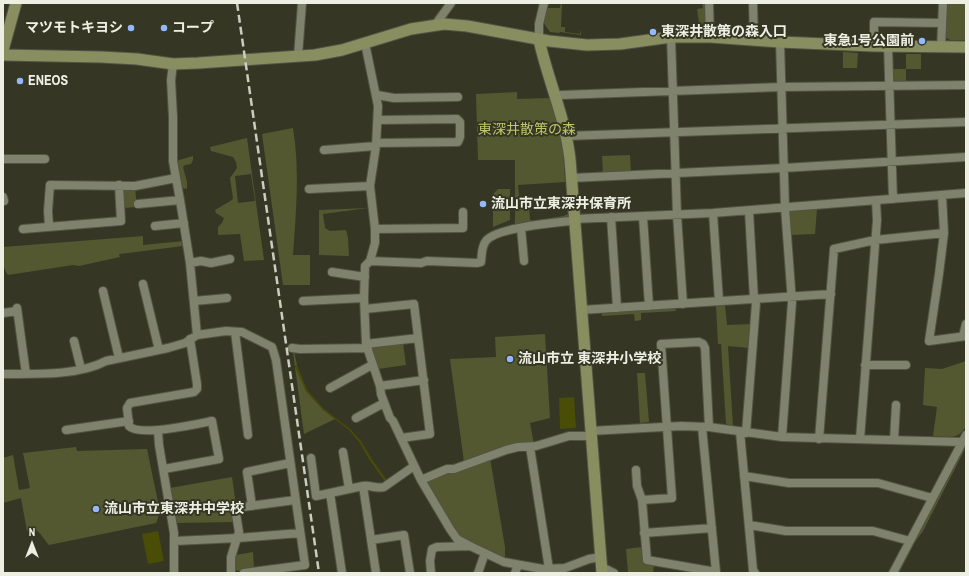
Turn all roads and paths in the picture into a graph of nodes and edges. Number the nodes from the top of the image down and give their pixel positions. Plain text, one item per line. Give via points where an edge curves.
1 (16, 3) edge
2 (302, 3) edge
3 (451, 3) edge
4 (544, 3) edge
5 (709, 3) edge
6 (753, 3) edge
7 (942, 3) edge
8 (942, 23) junction
9 (435, 25) junction
10 (671, 37) junction
11 (710, 37) junction
12 (539, 40) junction
13 (754, 40) junction
14 (780, 42) junction
15 (365, 43) junction
16 (874, 46) junction
17 (888, 46) junction
18 (966, 47) edge
19 (941, 48) junction
20 (3, 50) edge
21 (3, 56) edge
22 (298, 56) junction
23 (173, 64) junction
24 (966, 85) edge
25 (889, 86) junction
26 (781, 87) junction
27 (673, 91) junction
28 (377, 95) junction
29 (458, 97) dead end
30 (556, 97) junction
31 (378, 120) junction
32 (966, 122) edge
33 (891, 125) junction
34 (783, 129) junction
35 (674, 132) junction
36 (566, 136) junction
37 (376, 144) junction
38 (324, 150) dead end
39 (966, 157) edge
40 (3, 159) edge
41 (45, 159) dead end
42 (892, 162) junction
43 (784, 168) junction
44 (676, 173) junction
45 (176, 178) junction
46 (571, 178) junction
47 (119, 185) junction
48 (370, 186) junction
49 (309, 189) dead end
50 (966, 193) edge
51 (942, 195) junction
52 (893, 199) junction
53 (180, 200) junction
54 (876, 201) junction
55 (138, 204) dead end
56 (785, 208) junction
57 (748, 211) junction
58 (463, 212) dead end
59 (714, 213) junction
60 (677, 215) junction
61 (611, 217) junction
62 (643, 217) junction
63 (574, 219) junction
64 (184, 223) junction
65 (49, 226) junction
66 (155, 226) dead end
67 (521, 228) junction
68 (22, 229) dead end
69 (375, 229) junction
70 (944, 233) junction
71 (875, 240) junction
72 (230, 259) dead end
73 (370, 261) junction
74 (524, 261) dead end
75 (190, 263) junction
76 (332, 272) dead end
77 (365, 277) junction
78 (143, 284) dead end
79 (103, 290) dead end
80 (831, 294) junction
81 (791, 297) junction
82 (227, 298) dead end
83 (364, 298) junction
84 (754, 299) junction
85 (194, 301) junction
86 (304, 301) dead end
87 (719, 301) junction
88 (683, 304) junction
89 (649, 306) junction
90 (616, 308) junction
91 (365, 309) junction
92 (581, 310) junction
93 (3, 313) edge
94 (966, 324) edge
95 (235, 332) junction
96 (965, 336) edge
97 (194, 337) junction
98 (418, 338) junction
99 (74, 341) dead end
100 (367, 346) junction
101 (292, 348) dead end
102 (159, 350) junction
103 (119, 358) junction
104 (372, 365) junction
105 (865, 365) junction
106 (906, 366) dead end
107 (81, 369) junction
108 (3, 374) edge
109 (26, 374) junction
110 (424, 380) junction
111 (380, 386) junction
112 (330, 388) dead end
113 (384, 403) junction
114 (896, 405) dead end
115 (356, 418) dead end
116 (129, 421) junction
117 (666, 426) junction
118 (706, 427) junction
119 (66, 430) dead end
120 (158, 431) junction
121 (743, 433) junction
122 (591, 434) junction
123 (248, 435) dead end
124 (782, 437) junction
125 (401, 438) junction
126 (964, 438) edge
127 (819, 439) junction
128 (860, 439) junction
129 (894, 440) junction
130 (530, 447) junction
131 (343, 452) dead end
132 (311, 458) dead end
133 (290, 463) junction
134 (414, 466) junction
135 (164, 468) junction
136 (636, 470) dead end
137 (744, 476) junction
138 (421, 480) junction
139 (363, 486) junction
140 (349, 489) junction
141 (330, 493) junction
142 (932, 498) junction
143 (295, 500) junction
144 (642, 500) junction
145 (252, 506) junction
146 (748, 525) junction
147 (712, 528) junction
148 (300, 533) junction
149 (644, 533) junction
150 (238, 538) junction
151 (371, 540) junction
152 (175, 541) junction
153 (910, 541) junction
154 (470, 546) junction
155 (485, 553) junction
156 (602, 566) edge
157 (516, 569) edge
158 (549, 569) junction
159 (174, 573) edge
160 (231, 573) edge
161 (244, 573) edge
162 (342, 573) edge
163 (376, 573) edge
164 (410, 573) edge
165 (431, 573) edge
166 (478, 573) edge
167 (614, 573) edge
168 (755, 573) edge
169 (893, 573) edge

1 - 20 street
2 - 22 street
3 - 9 street
4 - 12 street via 539,24
5 - 11 street
6 - 13 street
7 - 8 street
8 - 16 street via 874,22
8 - 19 street
9 - 12 street via 454,25
9 - 15 street via 411,29
10 - 11 street
10 - 12 street via 608,45
10 - 27 street
11 - 13 street
12 - 30 street
13 - 14 street
14 - 16 street
14 - 26 street
15 - 22 street via 332,52
15 - 28 street
16 - 17 street
17 - 19 street
17 - 25 street
18 - 19 street
21 - 23 street via 102,57
22 - 23 street
23 - 45 street via 173,161
24 - 25 street
25 - 26 street
25 - 33 street
26 - 27 street
26 - 34 street
27 - 30 street
27 - 35 street
28 - 29 street via 394,98
28 - 31 street
30 - 36 street
31 - 37 street
31 - 37 street via 457,119 460,122 460,137 458,142
32 - 33 street
33 - 34 street
33 - 42 street
34 - 35 street
34 - 43 street
35 - 36 street
35 - 44 street
36 - 46 street
37 - 38 street
37 - 48 street
39 - 42 street
40 - 41 street
42 - 43 street
42 - 52 street
43 - 44 street
43 - 56 street
44 - 46 street
44 - 60 street
45 - 47 street via 136,186
45 - 53 street
46 - 63 street
47 - 65 street via 121,220
47 - 65 street via 50,185
48 - 49 street
48 - 69 street
50 - 51 street
51 - 52 street
51 - 70 street
52 - 54 street
53 - 55 street
53 - 64 street
54 - 56 street
54 - 71 street
56 - 57 street
56 - 81 street
57 - 59 street
57 - 84 street
58 - 69 street via 463,228
59 - 60 street
59 - 87 street
60 - 62 street
60 - 88 street
61 - 62 street
61 - 63 street
61 - 90 street
62 - 89 street
63 - 67 street
63 - 92 street
64 - 66 street
64 - 75 street
65 - 68 street
67 - 73 street via 491,236 484,244 481,262 477,263
67 - 74 street
69 - 73 street via 375,243
70 - 71 street
70 - 96 street via 929,341
71 - 80 street via 834,250
71 - 105 street
72 - 75 street via 211,263
73 - 77 street via 365,266
75 - 85 street
76 - 77 street
77 - 83 street
78 - 102 street
79 - 103 street
80 - 81 street
80 - 127 street
81 - 84 street
81 - 124 street
82 - 85 street
83 - 86 street
83 - 91 street
84 - 87 street
84 - 121 street via 756,304
85 - 97 street
87 - 88 street
88 - 89 street
89 - 90 street
90 - 92 street
91 - 98 street via 414,304
91 - 100 street
92 - 122 street
93 - 109 street via 17,310
94 - 96 street
95 - 97 street
95 - 123 street
95 - 133 street via 242,332 274,349
97 - 102 street via 185,343
97 - 116 street via 196,390 130,403 127,408
98 - 100 street
98 - 110 street
99 - 107 street
100 - 101 street
100 - 104 street
102 - 103 street
103 - 107 street
104 - 111 street
104 - 112 street
105 - 106 street
105 - 128 street
107 - 109 street via 43,375
108 - 109 street
110 - 111 street
110 - 125 street via 430,434
111 - 113 street
113 - 115 street
113 - 125 street
114 - 129 street
116 - 119 street
116 - 120 street via 135,430
117 - 118 street
117 - 118 street via 661,344 699,342 705,348
117 - 122 street
117 - 144 street via 672,498
118 - 121 street
118 - 147 street
120 - 135 street
120 - 135 street via 212,421 219,459
121 - 124 street
121 - 137 street
122 - 130 street via 568,436
122 - 156 street
124 - 127 street
125 - 134 street
126 - 129 street
126 - 142 street
127 - 128 street
128 - 129 street
130 - 138 street via 506,450
130 - 158 street
131 - 140 street
132 - 141 street via 316,496
133 - 143 street
133 - 145 street via 247,472
134 - 138 street
134 - 139 street via 384,487
135 - 152 street
136 - 144 street via 637,486
137 - 142 street via 789,484 878,484
137 - 146 street
138 - 154 street via 450,529 458,539
139 - 140 street
139 - 151 street
140 - 141 street
141 - 162 street
142 - 153 street
143 - 145 street
143 - 148 street
144 - 149 street
145 - 150 street via 235,508
146 - 153 street via 786,530 873,531
146 - 168 street
147 - 149 street
147 - 149 street via 716,572 647,560
148 - 150 street
148 - 161 street via 305,565
150 - 152 street
150 - 160 street via 231,557
151 - 163 street
151 - 164 street via 404,535
152 - 159 street
153 - 169 street
154 - 155 street
154 - 165 street via 432,549
155 - 157 street
155 - 166 street
156 - 158 street via 589,558 565,568
156 - 167 street
157 - 158 street

